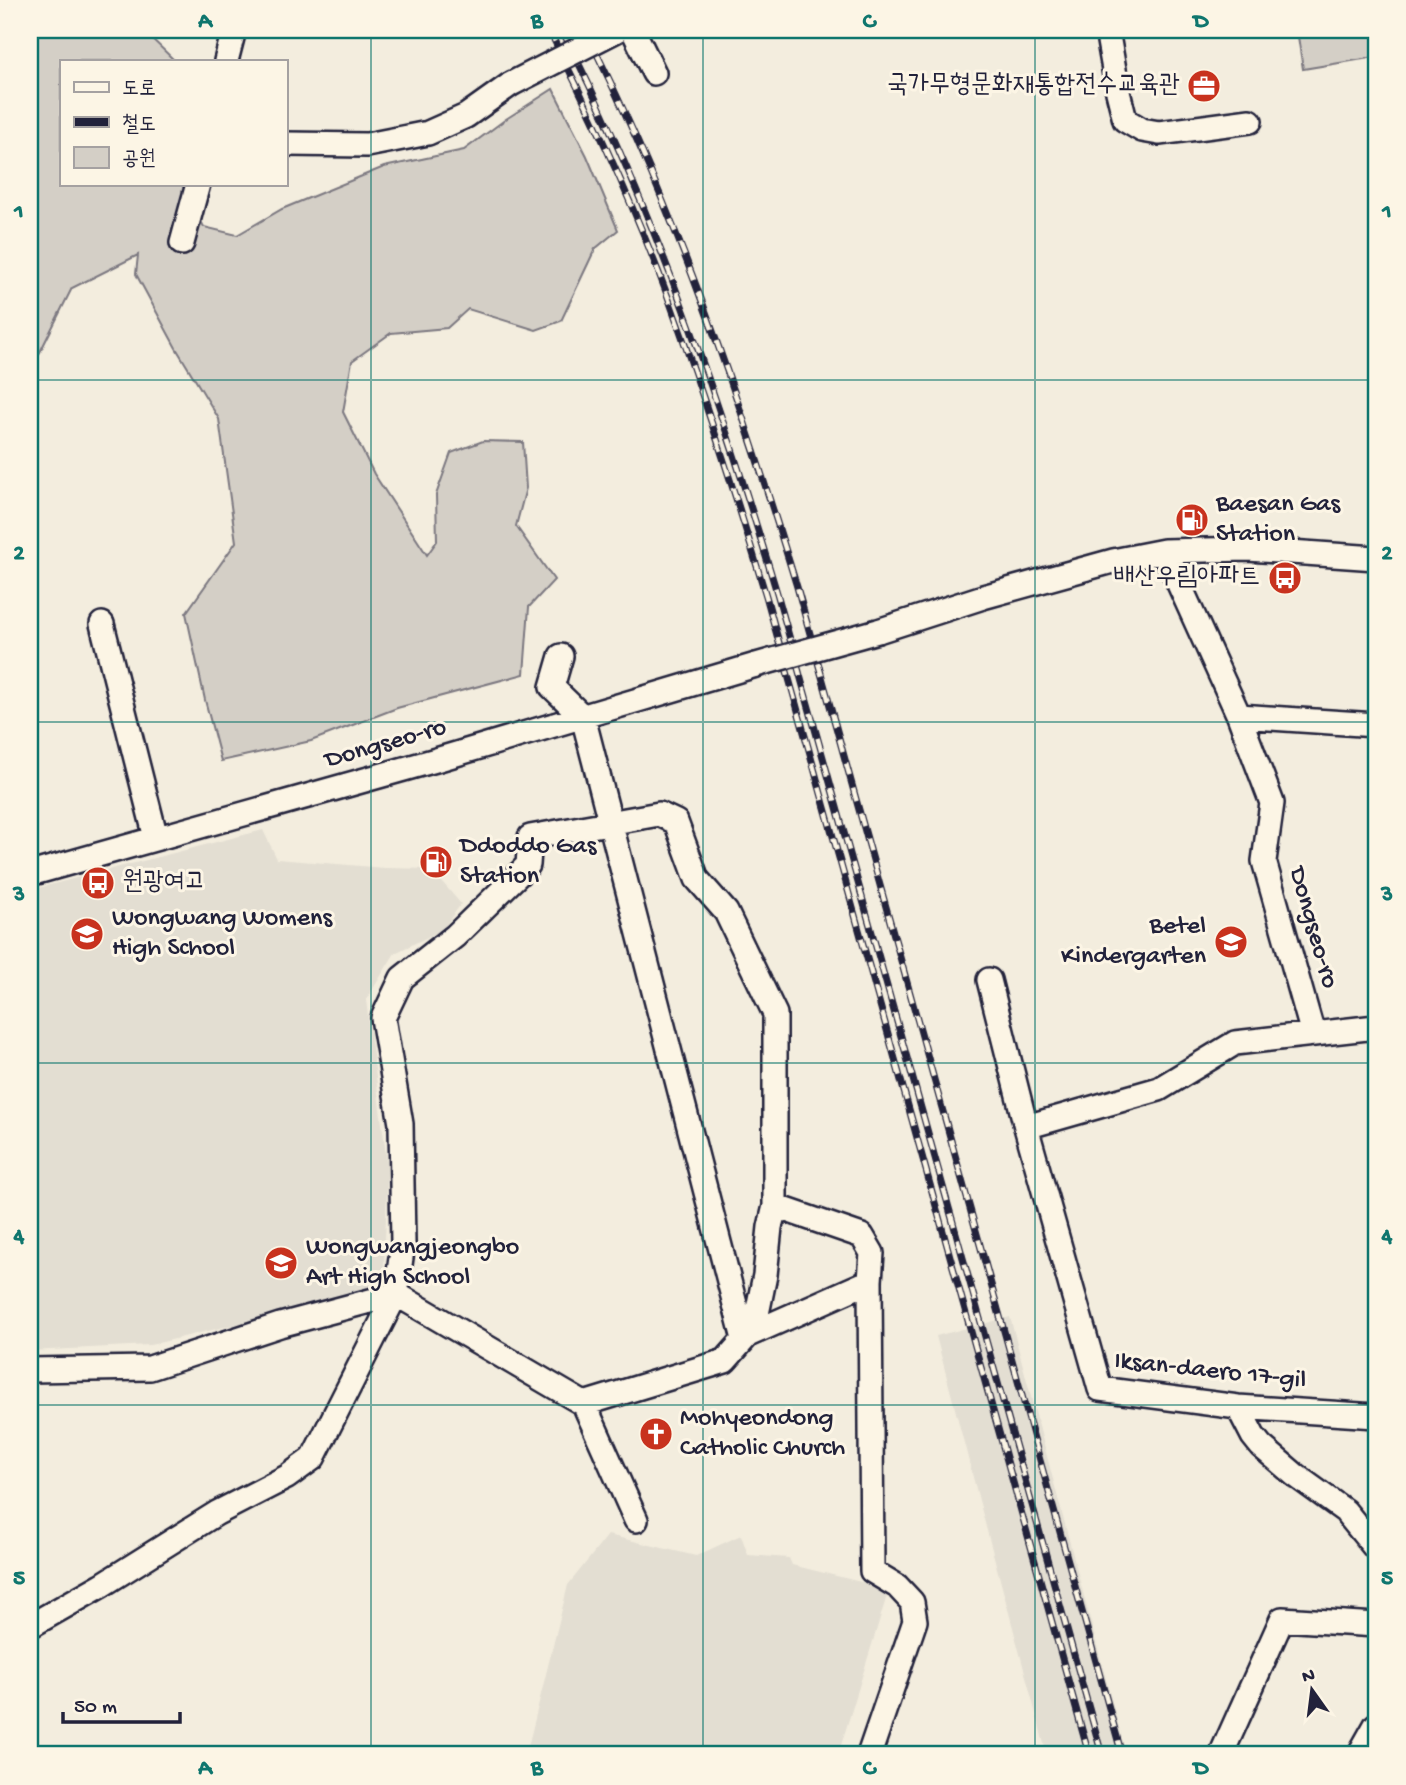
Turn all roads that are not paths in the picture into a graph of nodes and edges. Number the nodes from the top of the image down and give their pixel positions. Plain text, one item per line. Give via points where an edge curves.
1 (234, 30) edge
2 (617, 30) edge
3 (633, 30) edge
4 (1107, 30) edge
5 (226, 60) edge
6 (654, 73) dead end
7 (1250, 121) dead end
8 (287, 144) edge
9 (197, 186) edge
10 (182, 243) dead end
11 (1164, 551) junction
12 (1376, 558) edge
13 (102, 624) dead end
14 (561, 656) dead end
15 (1239, 716) junction
16 (583, 717) junction
17 (1376, 725) edge
18 (610, 822) junction
19 (156, 838) junction
20 (30, 874) edge
21 (989, 980) dead end
22 (1376, 1027) edge
23 (1313, 1034) junction
24 (1026, 1126) junction
25 (775, 1206) junction
26 (870, 1281) junction
27 (396, 1294) junction
28 (746, 1337) junction
29 (30, 1370) edge
30 (584, 1404) junction
31 (1238, 1407) junction
32 (1376, 1416) edge
33 (636, 1520) dead end
34 (1376, 1549) edge
35 (1376, 1625) edge
36 (30, 1626) edge
37 (1376, 1725) edge
38 (869, 1755) edge
39 (1222, 1755) edge
40 (1359, 1755) edge

1 - 5 street
2 - 8 street, bridge via 428,133 367,145
3 - 6 street
4 - 7 street via 1125,120 1159,134
9 - 10 street
11 - 12 street via 1248,549
11 - 15 street, Dongseo-ro
11 - 16 street, Dongseo-ro, bridge via 984,597
13 - 19 street
14 - 16 street via 552,687
15 - 17 street
15 - 23 street, Dongseo-ro via 1272,803 1264,862
16 - 18 street
16 - 19 street, Dongseo-ro
18 - 25 street via 659,814 676,822 696,879 726,912 775,1014
18 - 27 street via 530,837 528,864 455,936 402,978 383,1018 401,1124 403,1243
18 - 28 street
19 - 20 street, Dongseo-ro
21 - 24 street
22 - 23 street
23 - 24 street via 1235,1043 1159,1089
24 - 31 street, Iksan-daero 17-gil via 1100,1390
25 - 26 street via 862,1236 872,1253
25 - 28 street via 757,1314
26 - 28 street
26 - 38 street via 872,1571 912,1602 915,1621
27 - 29 street via 280,1325 150,1368
27 - 30 street
27 - 36 street via 313,1458
28 - 30 street via 725,1362
30 - 33 street
31 - 32 street, Iksan-daero 17-gil
31 - 34 street via 1261,1446 1345,1511
35 - 39 street via 1282,1619
37 - 40 street

